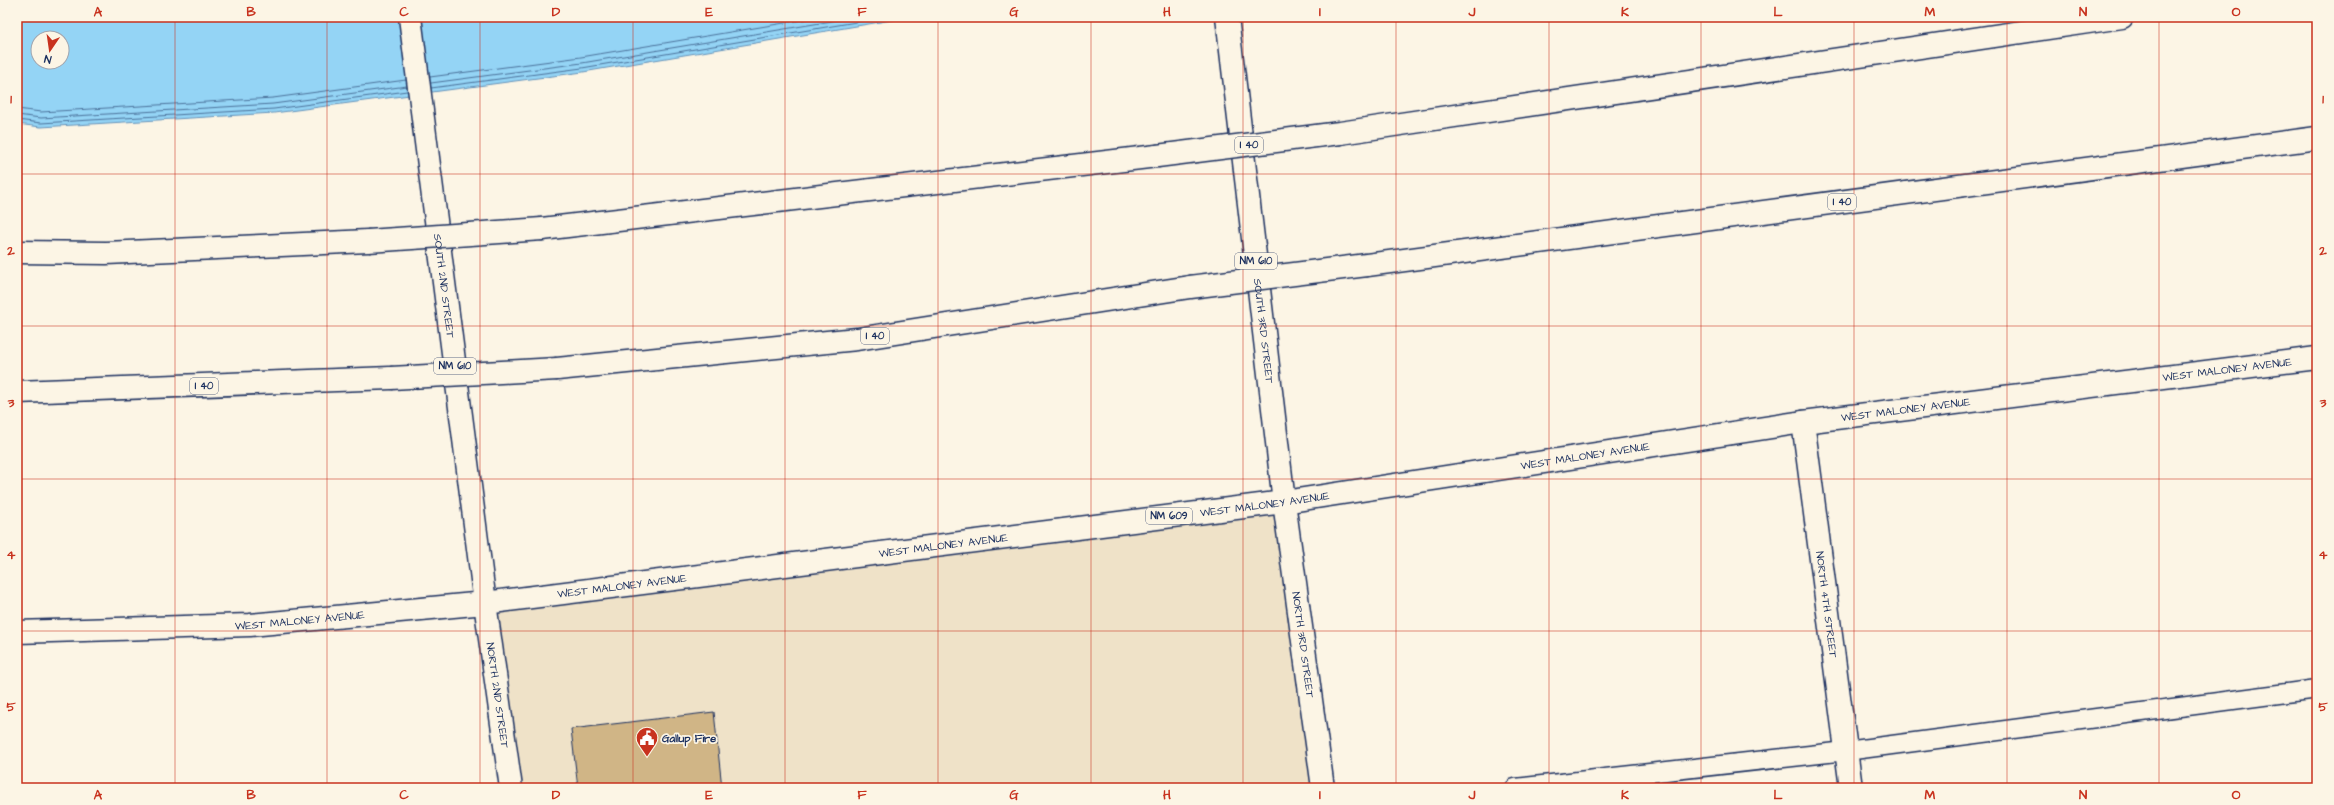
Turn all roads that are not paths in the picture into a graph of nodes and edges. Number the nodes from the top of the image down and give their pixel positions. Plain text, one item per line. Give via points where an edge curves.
1 (410, 17) edge
2 (2122, 17) edge
3 (1227, 19) edge
4 (2317, 138) edge
5 (17, 252) edge
6 (2317, 358) edge
7 (17, 392) edge
8 (1803, 422) junction
9 (1284, 502) junction
10 (485, 603) junction
11 (17, 632) edge
12 (2317, 689) edge
13 (1846, 751) junction
14 (511, 788) edge
15 (1323, 788) edge
16 (1515, 788) edge
17 (1851, 788) edge

1 - 10 main road, SOUTH 2ND STREET / NM 610
2 - 5 main road, I 40, bridge via 1340,133 542,229 368,241 106,253
3 - 9 main road, SOUTH 3RD STREET / NM 610
4 - 7 main road, I 40, bridge via 1190,287 857,339 557,369
6 - 8 main road, WEST MALONEY AVENUE / NM 609
8 - 9 main road, WEST MALONEY AVENUE / NM 609
8 - 13 main road, NORTH 4TH STREET
9 - 10 main road, WEST MALONEY AVENUE / NM 609
9 - 15 main road, NORTH 3RD STREET
10 - 11 main road, WEST MALONEY AVENUE / NM 609 via 250,625
10 - 14 main road, NORTH 2ND STREET
12 - 13 lane
13 - 16 lane
13 - 17 main road, NORTH 4TH STREET

